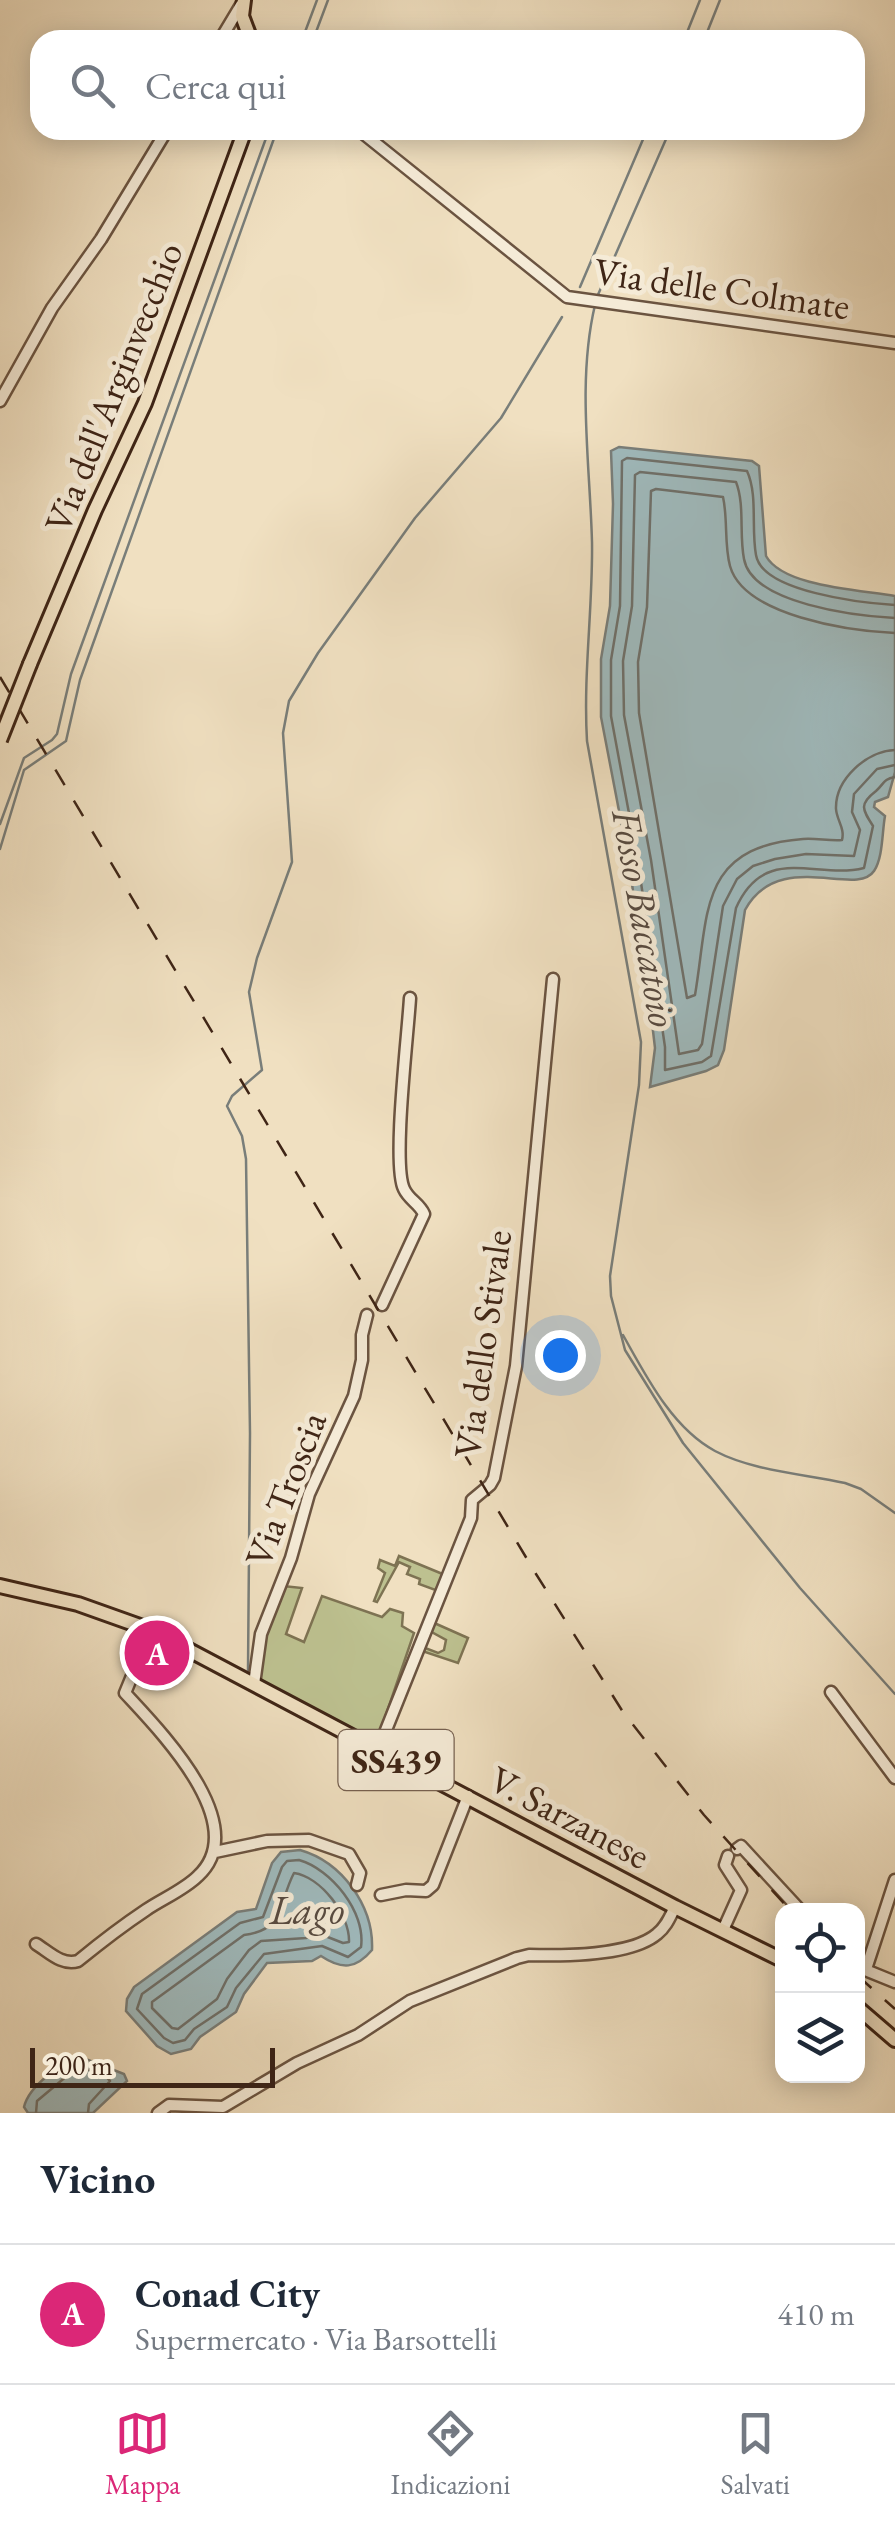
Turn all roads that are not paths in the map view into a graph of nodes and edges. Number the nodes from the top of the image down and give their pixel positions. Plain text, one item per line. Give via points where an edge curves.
1 (243, 2) edge
2 (226, 30) edge
3 (247, 30) edge
4 (160, 140) edge
5 (242, 140) edge
6 (371, 140) edge
7 (895, 342) edge
8 (0, 401) edge
9 (0, 740) edge
10 (554, 980) dead end
11 (410, 998) dead end
12 (382, 1305) dead end
13 (368, 1316) dead end
14 (0, 1586) edge
15 (151, 1630) junction
16 (254, 1684) junction
17 (831, 1692) dead end
18 (378, 1750) junction
19 (895, 1778) edge
20 (468, 1796) junction
21 (215, 1852) junction
22 (357, 1885) dead end
23 (894, 1886) edge
24 (382, 1895) dead end
25 (792, 1903) edge
26 (675, 1907) junction
27 (722, 1930) junction
28 (36, 1944) dead end
29 (775, 1956) edge
30 (865, 1960) edge
31 (865, 1969) edge
32 (895, 1982) edge
33 (865, 2014) edge
34 (895, 2040) edge
35 (158, 2113) edge

1 - 2 street
1 - 3 main road
4 - 8 street
5 - 9 main road, Via dell'Arginvecchio, bridge via 145,403
6 - 7 street, Via delle Colmate via 562,294
10 - 18 street, Via dello Stivale via 516,1366 494,1478 472,1500 472,1518
11 - 12 street via 400,1164 407,1195 424,1214
13 - 16 street, Via Troscia via 354,1396 313,1482 261,1634
14 - 15 main road, V. Sarzanese / SS439
15 - 16 main road, V. Sarzanese / SS439
15 - 21 street via 126,1692 187,1765 211,1812
16 - 18 main road, V. Sarzanese / SS439
17 - 19 street
18 - 20 main road, V. Sarzanese / SS439
20 - 24 street via 433,1885 426,1892
20 - 26 main road, V. Sarzanese / SS439
21 - 22 street via 309,1840 348,1854 360,1873
21 - 28 street via 199,1876 78,1961 59,1960
23 - 30 street
25 - 27 street via 735,1850 725,1865 741,1890
26 - 27 main road, V. Sarzanese / SS439
26 - 35 street via 646,1941 517,1958 410,2000 223,2107 169,2106
27 - 29 main road, V. Sarzanese / SS439
31 - 32 street
33 - 34 main road

